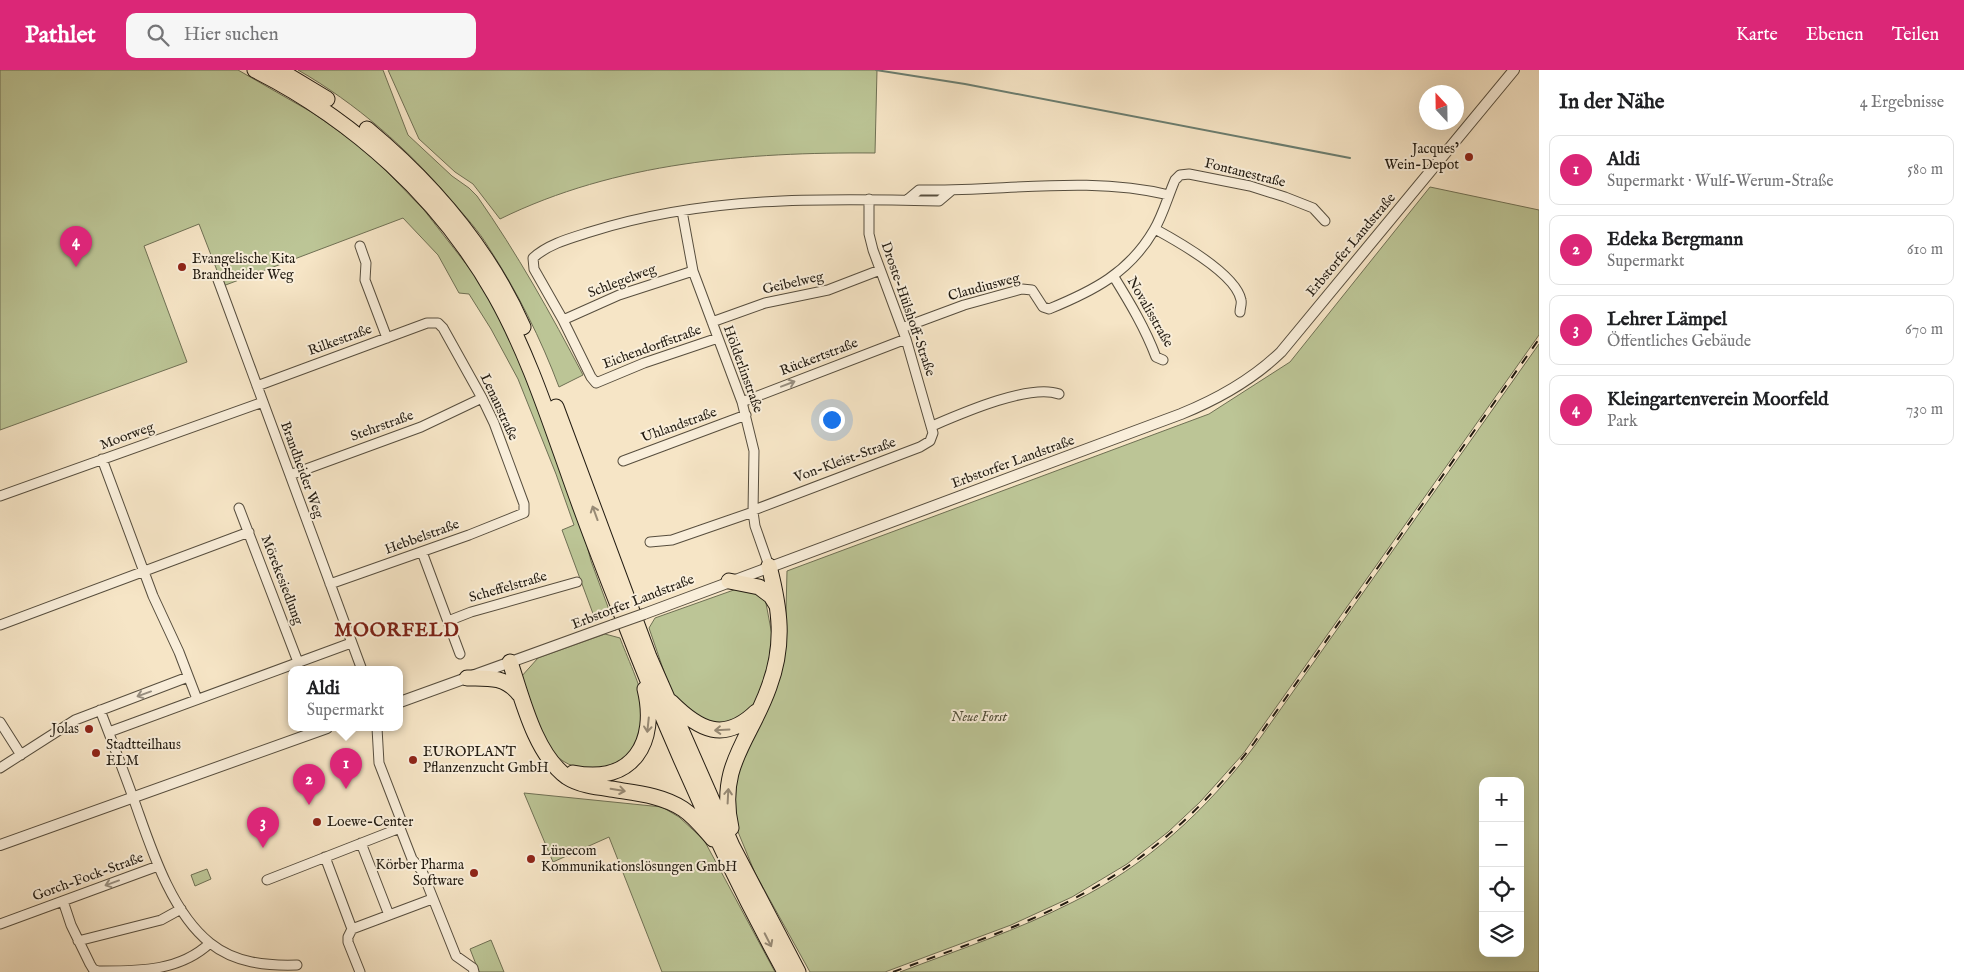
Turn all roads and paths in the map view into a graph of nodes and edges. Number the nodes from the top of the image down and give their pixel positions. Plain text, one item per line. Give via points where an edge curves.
1 (255, 70) edge
2 (279, 70) edge
3 (1514, 70) edge
4 (1180, 175) joint
5 (1169, 195) junction
6 (869, 199) junction
7 (682, 211) junction
8 (1325, 221) dead end
9 (1155, 229) junction
10 (360, 246) dead end
11 (693, 270) junction
12 (880, 270) junction
13 (1114, 277) junction
14 (218, 280) dead end
15 (1240, 312) dead end
16 (563, 320) junction
17 (434, 322) joint
18 (712, 322) junction
19 (902, 328) junction
20 (387, 338) junction
21 (718, 338) junction
22 (906, 339) junction
23 (1163, 360) dead end
24 (257, 386) junction
25 (1059, 394) dead end
26 (482, 398) junction
27 (263, 402) junction
28 (742, 402) junction
29 (746, 415) junction
30 (932, 426) junction
31 (102, 459) junction
32 (623, 461) dead end
33 (290, 475) junction
34 (0, 496) edge
35 (239, 508) dead end
36 (754, 511) junction
37 (524, 513) joint
38 (249, 532) junction
39 (650, 542) dead end
40 (422, 552) junction
41 (769, 566) junction
42 (144, 572) junction
43 (729, 581) junction
44 (577, 582) dead end
45 (330, 584) junction
46 (779, 607) junction
47 (448, 621) junction
48 (0, 625) edge
49 (351, 643) junction
50 (460, 654) dead end
51 (639, 661) junction
52 (298, 662) junction
53 (510, 662) junction
54 (360, 666) edge
55 (188, 677) junction
56 (468, 678) junction
57 (521, 697) junction
58 (666, 698) junction
59 (197, 699) junction
60 (403, 701) edge
61 (762, 706) junction
62 (100, 710) junction
63 (0, 722) edge
64 (320, 731) edge
65 (377, 731) edge
66 (109, 732) junction
67 (21, 755) junction
68 (558, 767) junction
69 (0, 768) edge
70 (133, 797) junction
71 (400, 828) junction
72 (362, 843) junction
73 (0, 845) edge
74 (722, 850) junction
75 (325, 857) junction
76 (158, 866) junction
77 (748, 876) junction
78 (267, 880) dead end
79 (432, 899) junction
80 (63, 901) junction
81 (182, 909) junction
82 (389, 915) junction
83 (0, 924) edge
84 (352, 929) junction
85 (78, 941) junction
86 (210, 943) junction
87 (297, 965) dead end
88 (360, 972) edge
89 (474, 972) edge
90 (785, 972) edge
91 (798, 972) edge

1 - 51 highway via 328,112 371,146 421,195 479,269 510,324 535,382
58 -> 2 highway via 545,378 520,320 489,264 454,216 395,153 348,114
3 - 41 street, Erbstorfer Landstraße via 1281,352 1245,382 1181,414
4 - 5 street, Claudiusweg
4 - 8 street, Fontanestraße via 1250,186 1276,194 1312,208
5 - 6 street via 1081,186 952,190 939,201
5 - 9 street, Claudiusweg
6 - 7 street via 781,201
6 - 12 street, Droste-Hülshoff-Straße via 869,234
7 - 11 street, Hölderlinstraße
7 - 16 street via 608,226 571,238 532,258 534,270
9 - 13 street, Claudiusweg via 1139,253
9 - 15 street via 1194,251 1228,280 1241,301
10 - 20 street via 366,263 365,280
11 - 16 street, Schlegelweg via 619,295
11 - 18 street, Hölderlinstraße
12 - 18 street, Geibelweg via 828,290 765,303
12 - 19 street, Droste-Hülshoff-Straße
13 - 19 street, Claudiusweg via 1049,309 1043,307 1032,290 1022,289 964,305
13 - 23 street, Novalisstraße via 1147,334 1156,357
14 - 24 street, Brandheider Weg
16 - 21 street, Eichendorffstraße via 596,383
17 - 20 street, Rilkestraße
17 - 26 street, Lenaustraße via 443,328
18 - 21 street, Hölderlinstraße
19 - 22 street, Droste-Hülshoff-Straße
20 - 24 street, Rilkestraße
21 - 28 street, Hölderlinstraße
28 -> 22 street, Rückertstraße
22 - 30 street, Droste-Hülshoff-Straße
24 - 27 street, Brandheider Weg
25 - 30 street via 1031,393 1008,398
26 - 33 street, Stehrstraße via 421,427
26 - 37 street, Lenaustraße via 514,474
27 - 31 street, Moorweg
27 - 33 street, Brandheider Weg
28 - 29 street, Hölderlinstraße
29 - 32 street, Uhlandstraße
29 - 36 street, Hölderlinstraße via 754,451
30 - 36 street, Von-Kleist-Straße via 930,441 920,448
31 - 34 street, Moorweg
31 - 42 street
33 - 45 street, Brandheider Weg
35 - 38 street, Mörekesiedlung
36 - 39 street, Von-Kleist-Straße via 672,540
36 - 41 street, Hölderlinstraße
37 - 40 street, Hebbelstraße
38 - 42 street
38 - 52 street, Mörekesiedlung
40 - 45 street, Hebbelstraße
40 - 47 street
41 - 43 street, Erbstorfer Landstraße
41 - 46 highway
42 - 48 street
42 - 55 street
43 - 46 highway via 759,587
43 - 53 street, Erbstorfer Landstraße, bridge
44 - 47 street, Scheffelstraße
45 - 49 street, Brandheider Weg
46 - 61 highway via 778,657
47 - 50 street
49 - 52 street
49 - 54 street, Brandheider Weg
51 -> 68 highway via 649,718 643,746 636,756 626,766 599,776 573,773
51 - 74 highway
52 - 59 street
53 - 56 street, Erbstorfer Landstraße
53 - 57 highway
55 - 59 street
55 -> 62 street
56 - 57 highway via 502,680
56 - 60 street, Erbstorfer Landstraße
57 - 68 highway via 542,749
61 -> 58 highway via 745,722 732,729 716,731 691,721
58 - 77 highway
59 - 66 street
77 -> 61 highway via 731,829 727,797 732,766
62 - 66 street
62 - 67 street via 75,720
63 - 67 street
64 - 70 street
65 - 71 street via 379,763 401,820
66 - 70 street
67 - 69 street
68 -> 74 highway via 566,776 579,782 668,801 695,819
70 - 73 street
70 - 76 street
71 - 72 street
71 - 79 street
72 - 75 street
72 - 82 street
74 -> 90 highway
75 - 78 street
75 - 84 street
76 -> 80 street, Gorch-Fock-Straße
76 - 81 street
77 - 91 highway
79 - 82 street
79 - 89 street via 456,956
80 - 83 street, Gorch-Fock-Straße
80 - 85 street
81 - 85 street via 156,921
81 - 86 street
82 - 84 street
84 - 88 street via 348,942
85 - 86 street via 93,969 106,971 167,967 192,957
86 - 87 street via 235,957 255,963

